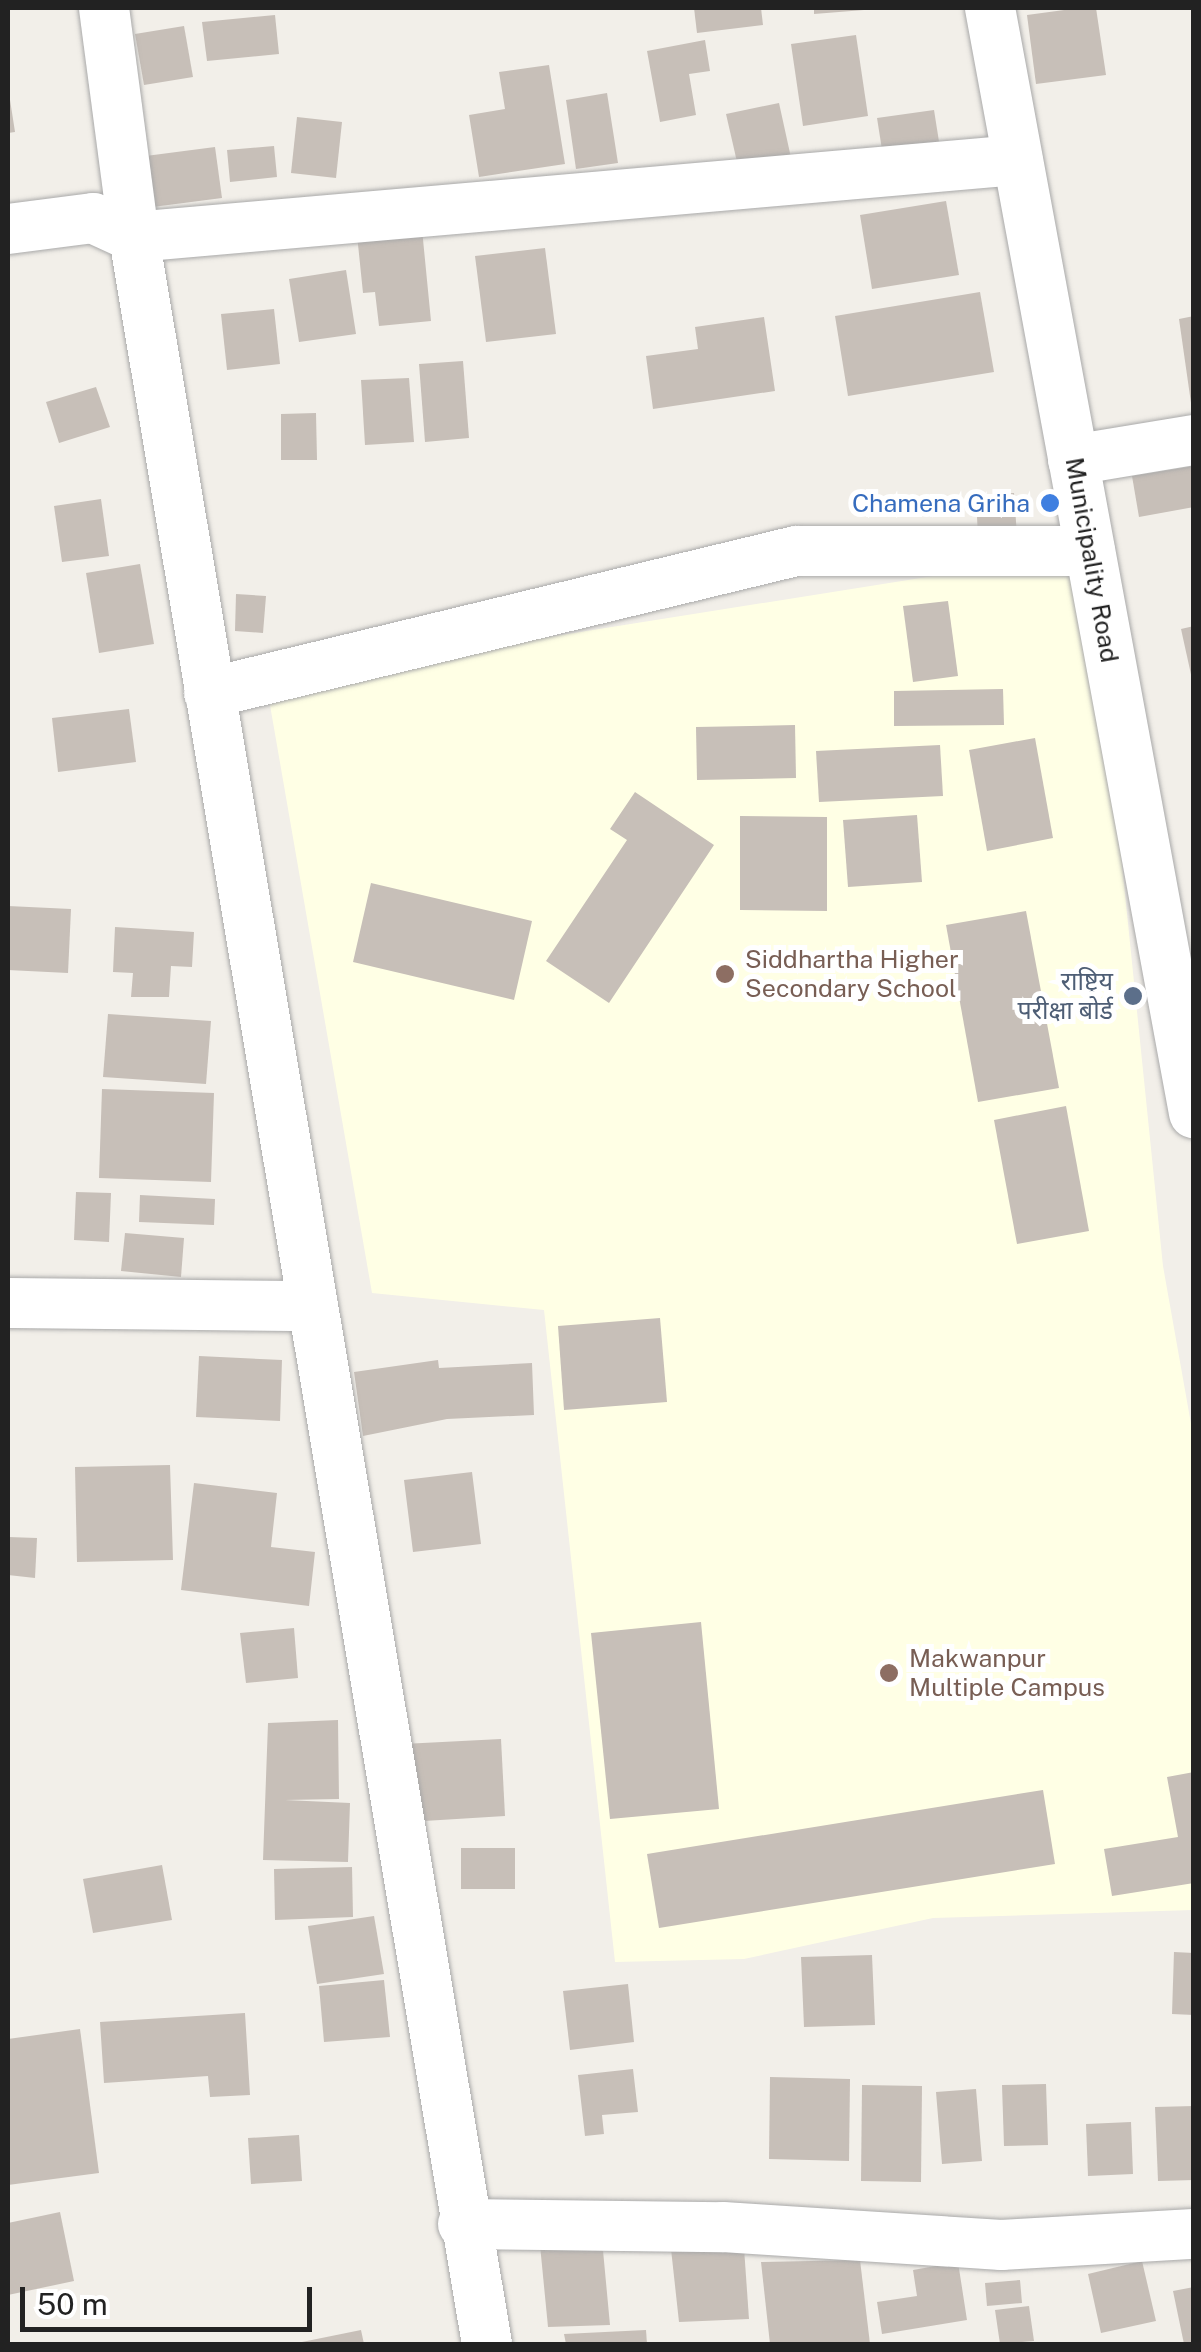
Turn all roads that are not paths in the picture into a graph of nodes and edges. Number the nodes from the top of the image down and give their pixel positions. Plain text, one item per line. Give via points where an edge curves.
1 (104, 8) edge
2 (990, 8) edge
3 (1018, 160) junction
4 (8, 229) edge
5 (134, 237) junction
6 (1194, 440) edge
7 (1073, 460) junction
8 (1090, 551) junction
9 (209, 694) junction
10 (1194, 1112) edge
11 (8, 1303) edge
12 (313, 1306) junction
13 (463, 2224) junction
14 (1194, 2234) edge
15 (487, 2344) edge

1 - 5 street
2 - 3 street, Municipality Road
3 - 5 street
3 - 7 street, Municipality Road
4 - 5 street via 93,218
5 - 9 street
6 - 7 street
7 - 8 street, Municipality Road
8 - 9 street via 796,551
8 - 10 street, Municipality Road
9 - 12 street
11 - 12 street
12 - 13 street
13 - 14 street via 723,2227 1001,2245
13 - 15 street

